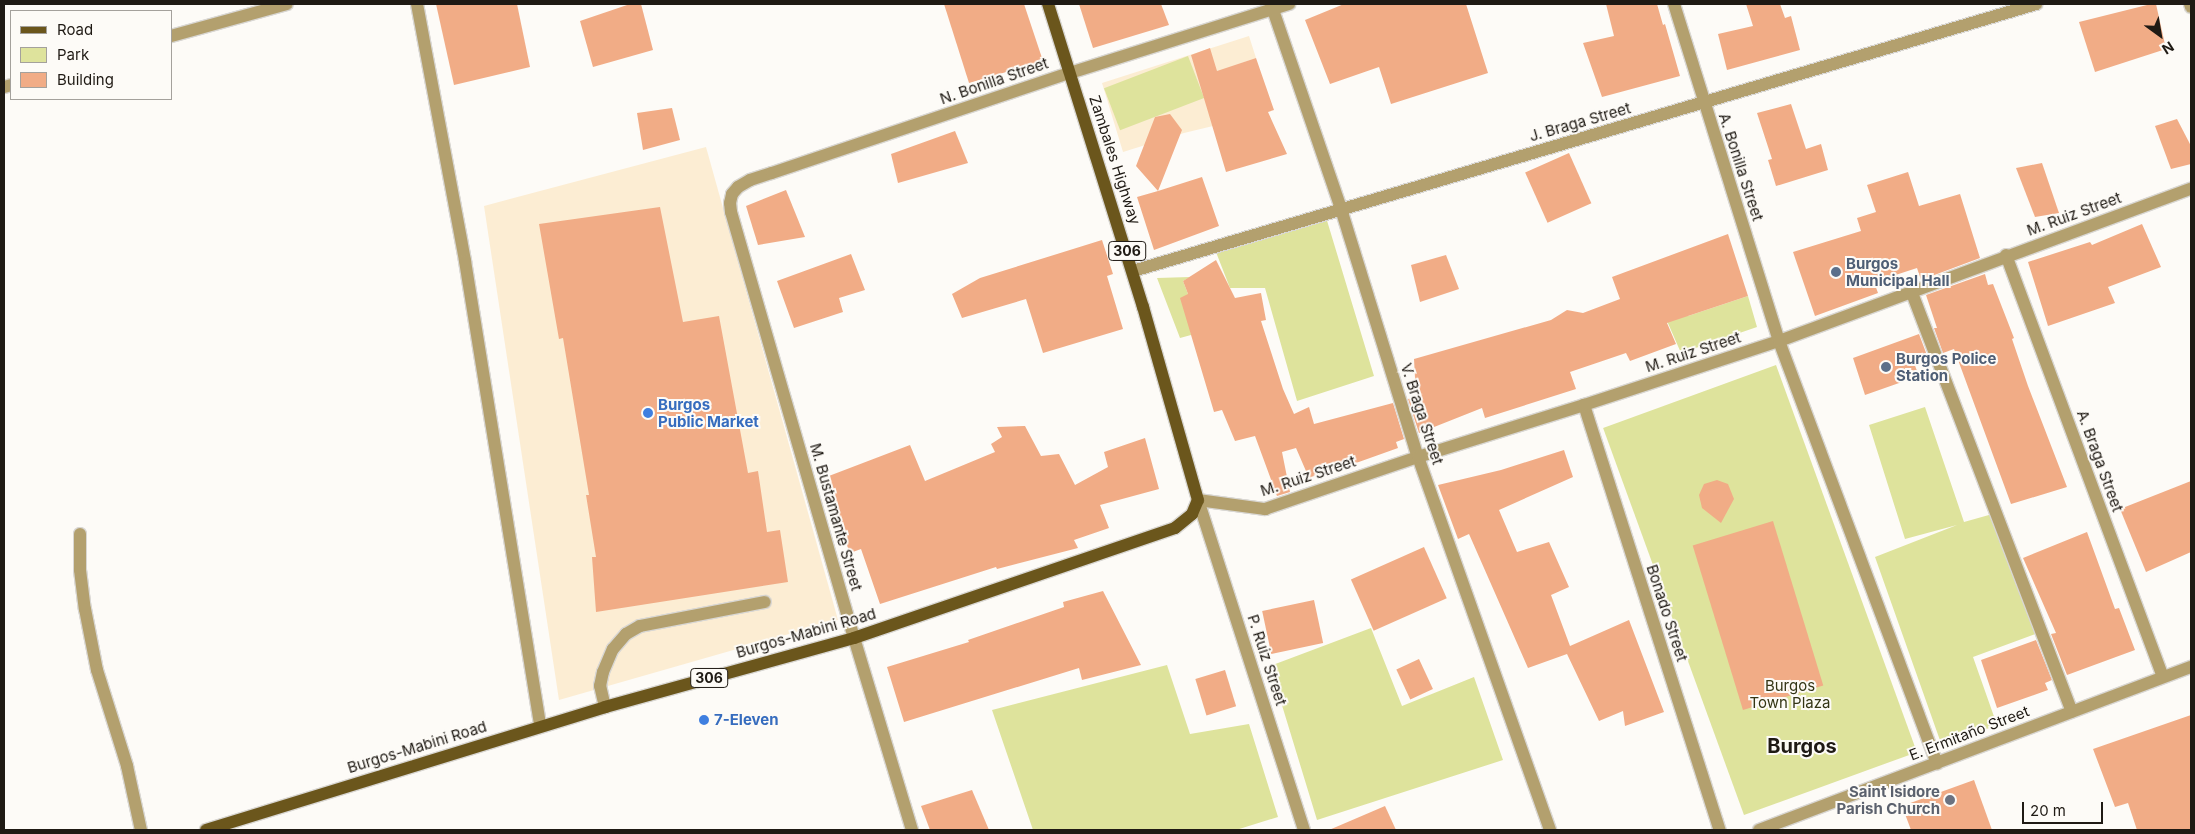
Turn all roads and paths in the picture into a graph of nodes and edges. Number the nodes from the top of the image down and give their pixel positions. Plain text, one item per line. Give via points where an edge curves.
1 (287, 4) edge
2 (417, 4) edge
3 (1048, 4) edge
4 (1289, 4) edge
5 (1674, 4) edge
6 (2036, 4) edge
7 (1272, 7) edge
8 (172, 36) edge
9 (1070, 73) junction
10 (1703, 102) junction
11 (2191, 189) edge
12 (1341, 209) junction
13 (731, 212) joint
14 (2006, 255) junction
15 (1133, 271) junction
16 (1912, 293) junction
17 (1779, 340) junction
18 (1584, 405) junction
19 (1418, 457) junction
20 (1198, 500) junction
21 (80, 534) dead end
22 (765, 602) dead end
23 (854, 638) junction
24 (2191, 667) edge
25 (2163, 677) junction
26 (605, 707) junction
27 (2072, 711) junction
28 (540, 726) junction
29 (1937, 763) junction
30 (141, 830) edge
31 (206, 830) edge
32 (912, 830) edge
33 (1304, 830) edge
34 (1550, 830) edge
35 (1720, 830) edge
36 (1759, 830) edge

1 - 8 street
2 - 28 street via 465,261
3 - 9 main road, Zambales Highway / 306
4 - 7 street, N. Bonilla Street
5 - 10 street, A. Bonilla Street
6 - 10 street, J. Braga Street
7 - 9 street, N. Bonilla Street
7 - 12 street, V. Braga Street
9 - 13 street, N. Bonilla Street via 750,180 732,194
9 - 15 main road, Zambales Highway / 306
10 - 12 street, J. Braga Street
10 - 17 street, A. Bonilla Street
11 - 14 street, M. Ruiz Street
12 - 15 street, J. Braga Street
12 - 19 street, V. Braga Street
13 - 23 street, M. Bustamante Street
14 - 16 street, M. Ruiz Street
14 - 25 street, A. Braga Street
15 - 20 main road, Zambales Highway / 306
16 - 17 street, M. Ruiz Street
16 - 27 street
17 - 18 street, M. Ruiz Street
17 - 29 street, A. Bonilla Street
18 - 19 street, M. Ruiz Street
18 - 35 street, Bonado Street
19 - 20 street, M. Ruiz Street via 1265,509
19 - 34 street, V. Braga Street
20 - 23 main road, Burgos-Mabini Road / 306 via 1192,514 1175,528
20 - 33 street, P. Ruiz Street
21 - 30 street via 80,570 97,670 127,766
22 - 26 street via 640,626 626,634 612,649 603,672 600,686
23 - 26 main road, Burgos-Mabini Road / 306
23 - 32 street, M. Bustamante Street
24 - 25 street, E. Ermitaño Street
25 - 27 street, E. Ermitaño Street
26 - 28 main road, Burgos-Mabini Road / 306
27 - 29 street, E. Ermitaño Street
28 - 31 main road, Burgos-Mabini Road / 306
29 - 36 street, E. Ermitaño Street

